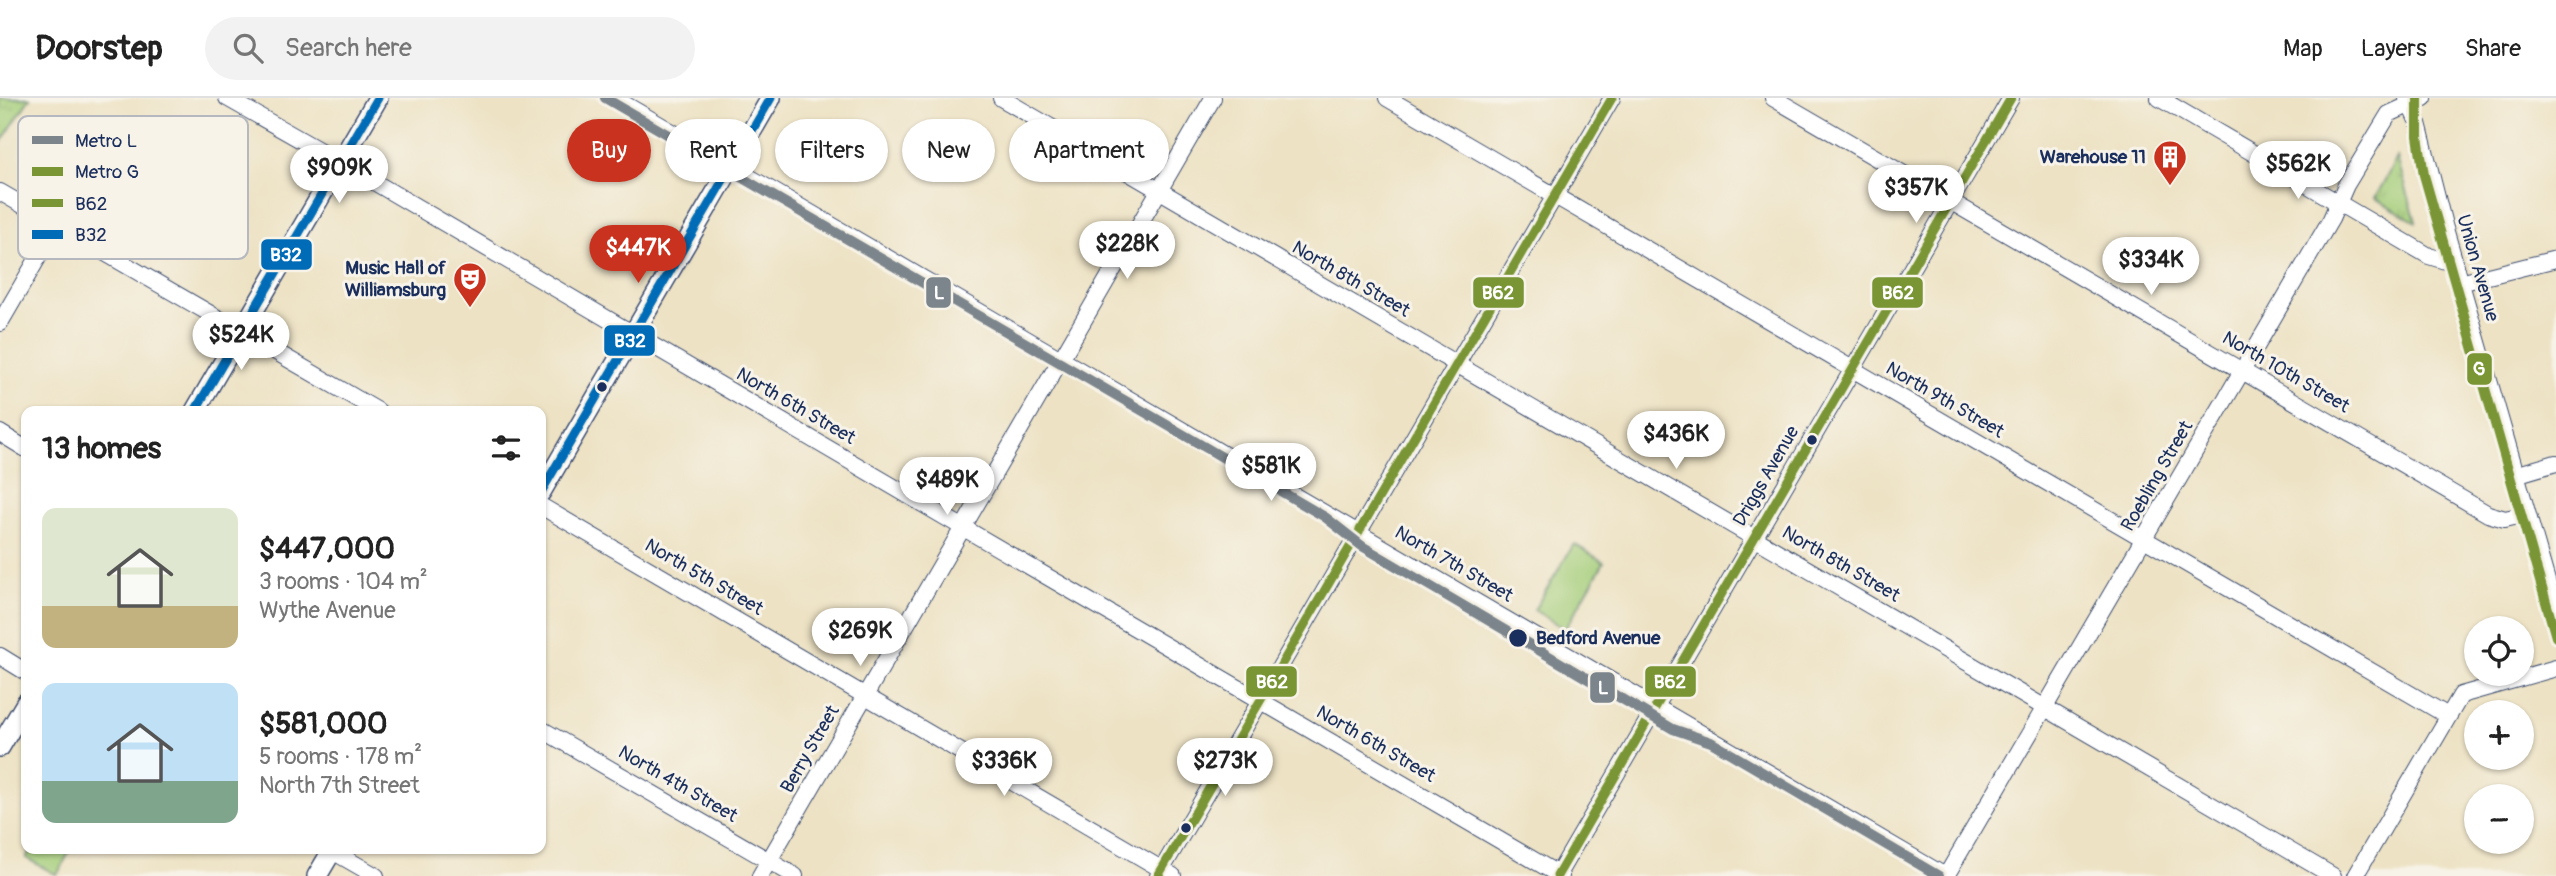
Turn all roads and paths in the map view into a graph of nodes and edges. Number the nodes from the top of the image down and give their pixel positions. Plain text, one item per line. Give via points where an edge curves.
1 (227, 98) edge
2 (378, 98) edge
3 (614, 98) edge
4 (771, 98) edge
5 (1001, 98) edge
6 (1213, 98) edge
7 (1387, 98) edge
8 (1612, 98) edge
9 (1773, 98) edge
10 (2011, 98) edge
11 (2159, 98) edge
12 (2413, 100) edge
13 (759, 119) edge
14 (665, 128) edge
15 (341, 163) junction
16 (722, 182) edge
17 (758, 182) edge
18 (1159, 190) junction
19 (0, 192) edge
20 (1555, 196) junction
21 (18, 202) edge
22 (1951, 202) junction
23 (2338, 203) junction
24 (2556, 258) edge
25 (37, 259) edge
26 (115, 259) edge
27 (2455, 264) junction
28 (2460, 283) junction
29 (0, 323) edge
30 (240, 332) junction
31 (633, 335) junction
32 (1061, 359) junction
33 (1456, 364) junction
34 (1852, 370) junction
35 (2242, 371) junction
36 (198, 406) edge
37 (368, 406) edge
38 (0, 433) edge
39 (21, 446) edge
40 (2556, 463) edge
41 (2515, 475) junction
42 (546, 483) edge
43 (546, 509) edge
44 (2527, 514) junction
45 (962, 528) junction
46 (1358, 533) junction
47 (1754, 538) junction
48 (2144, 540) junction
49 (2556, 612) edge
50 (0, 656) edge
51 (2556, 668) edge
52 (21, 669) edge
53 (865, 695) junction
54 (1260, 701) junction
55 (1656, 707) junction
56 (2045, 708) junction
57 (21, 711) edge
58 (2448, 716) junction
59 (546, 732) edge
60 (0, 747) edge
61 (329, 854) edge
62 (340, 854) edge
63 (769, 861) junction
64 (1164, 874) edge
65 (1559, 875) edge
66 (317, 876) edge
67 (376, 876) edge
68 (760, 876) edge
69 (795, 876) edge
70 (1946, 876) edge
71 (2333, 876) edge
72 (2355, 876) edge

1 - 15 street, North 6th Street
2 - 15 main road
3 - 14 street, North 7th Street
4 - 13 main road
5 - 18 street, North 8th Street
6 - 18 street, Berry Street
7 - 20 street, North 9th Street
8 - 20 street
9 - 22 street, North 10th Street
10 - 22 street, Driggs Avenue
11 - 23 street
12 - 23 street, Roebling Street via 2389,114
12 - 27 street, Union Avenue
15 - 30 main road
15 - 31 street, North 6th Street
16 - 31 main road
17 - 32 street, North 7th Street
18 - 32 street, Berry Street
18 - 33 street, North 8th Street
19 - 21 street
20 - 33 street
20 - 34 street, North 9th Street
22 - 34 street, Driggs Avenue
22 - 35 street, North 10th Street
23 - 27 street via 2429,257
23 - 35 street, Roebling Street
24 - 28 street
25 - 29 street
26 - 30 street
27 - 28 street, Union Avenue
28 - 41 street, Union Avenue
30 - 36 main road
30 - 37 street
31 - 42 main road
31 - 45 street, North 6th Street
32 - 45 street, Berry Street
32 - 46 street, North 7th Street
33 - 46 street
33 - 47 street, North 8th Street
34 - 47 street, Driggs Avenue
34 - 48 street, North 9th Street
35 - 44 street, North 10th Street via 2488,514 2505,519
35 - 48 street, Roebling Street
38 - 39 street
40 - 41 street
41 - 44 street, Union Avenue
43 - 53 street, North 5th Street
44 - 49 street, Union Avenue
45 - 53 street, Berry Street
45 - 54 street, North 6th Street
46 - 54 street
46 - 55 street, North 7th Street
47 - 55 street, Driggs Avenue
47 - 56 street, North 8th Street
48 - 56 street, Roebling Street
48 - 58 street, North 9th Street
50 - 52 street
51 - 58 street via 2461,695
53 - 63 street, Berry Street
53 - 64 street, North 5th Street
54 - 64 street
54 - 65 street, North 6th Street
55 - 65 street, Driggs Avenue
55 - 70 street, North 7th Street
56 - 70 street, Roebling Street
56 - 71 street, North 8th Street
57 - 60 main road
58 - 72 street
59 - 63 street, North 4th Street
61 - 66 main road
62 - 67 street
63 - 68 street, Berry Street
63 - 69 street, North 4th Street

